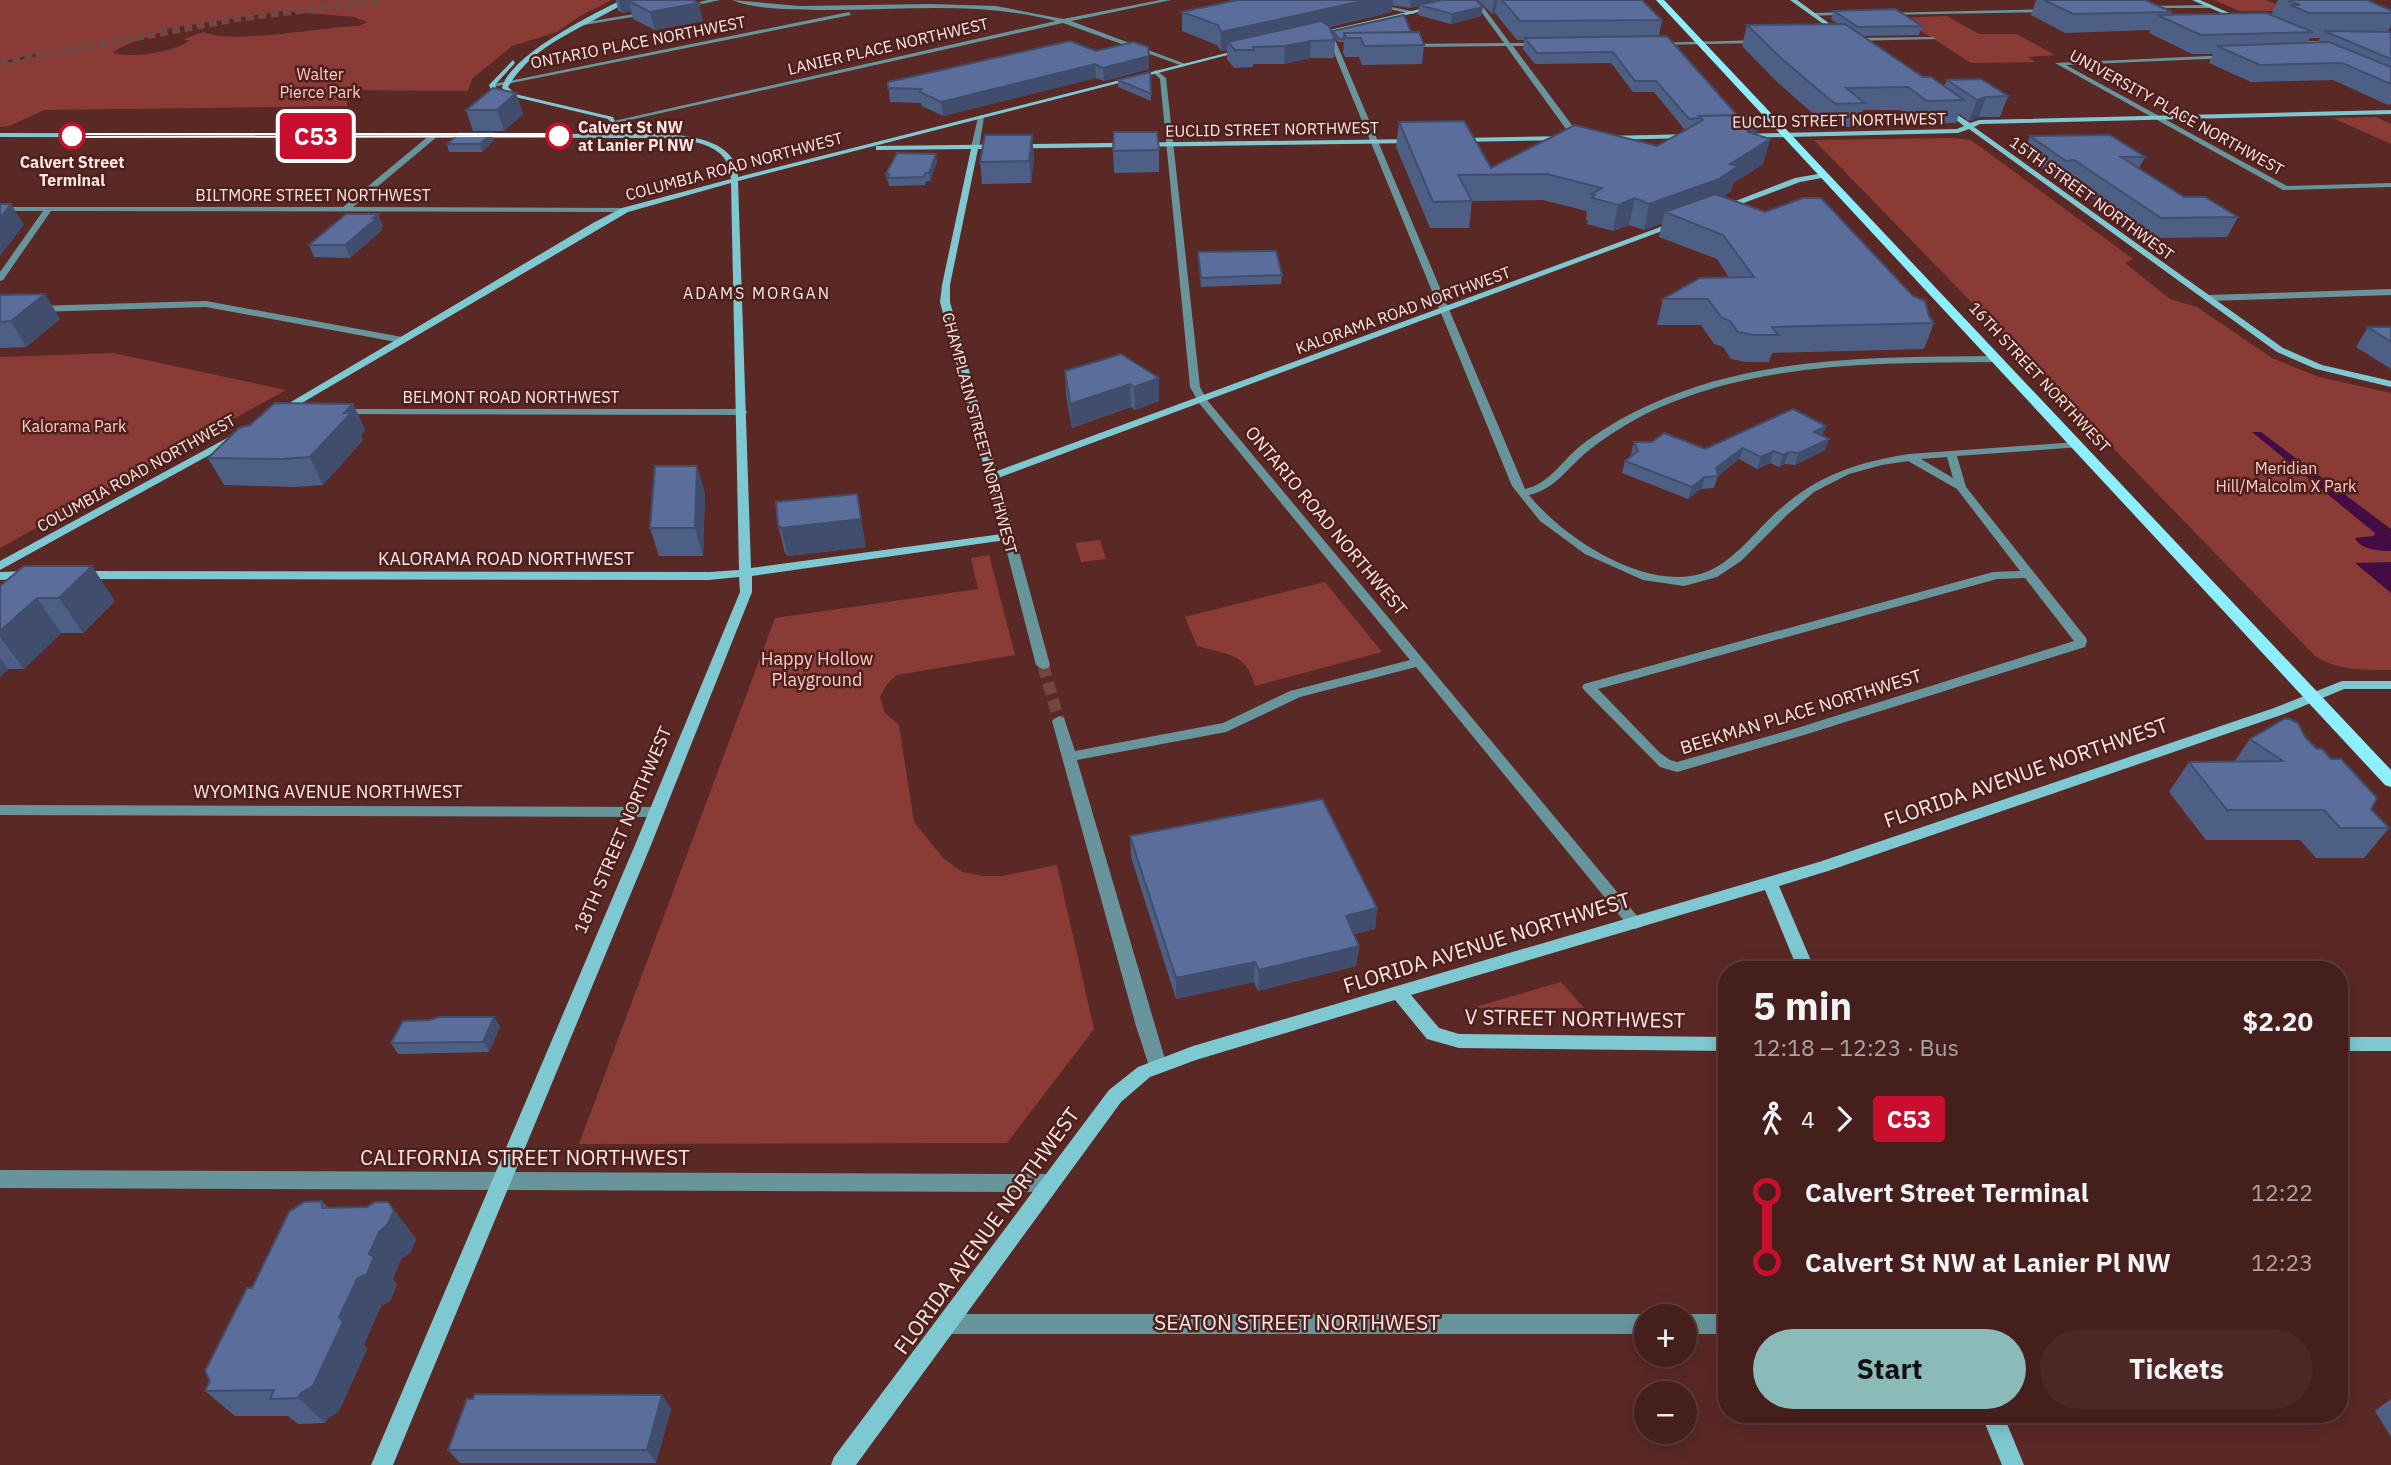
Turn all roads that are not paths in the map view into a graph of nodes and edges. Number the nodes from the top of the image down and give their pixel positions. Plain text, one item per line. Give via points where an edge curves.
1 (627, 0) edge
2 (717, 0) edge
3 (735, 0) edge
4 (767, 0) edge
5 (1000, 0) edge
6 (1168, 0) edge
7 (1347, 0) edge
8 (1470, 0) edge
9 (1660, 0) edge
10 (1793, 0) edge
11 (2195, 0) edge
12 (755, 4) junction
13 (2209, 6) junction
14 (871, 7) junction
15 (675, 8) edge
16 (995, 8) junction
17 (2135, 8) edge
18 (2063, 9) edge
19 (662, 10) edge
20 (1413, 12) junction
21 (1879, 13) edge
22 (1855, 14) edge
23 (1814, 15) junction
24 (1064, 21) junction
25 (584, 23) junction
26 (2253, 25) edge
27 (1319, 33) junction
28 (1300, 37) edge
29 (1933, 39) dead end
30 (1838, 40) edge
31 (1850, 40) junction
32 (1776, 41) edge
33 (1699, 42) junction
34 (1640, 43) edge
35 (2348, 43) edge
36 (1549, 44) edge
37 (1508, 45) junction
38 (1398, 46) edge
39 (1336, 47) junction
40 (1347, 47) edge
41 (539, 48) junction
42 (1252, 48) edge
43 (1861, 49) edge
44 (2312, 50) edge
45 (2240, 56) edge
46 (1185, 65) junction
47 (1156, 72) junction
48 (506, 82) junction
49 (492, 85) junction
50 (1940, 105) edge
51 (2391, 112) edge
52 (981, 117) junction
53 (2157, 118) junction
54 (614, 123) junction
55 (1969, 126) junction
56 (0, 135) edge
57 (1786, 135) junction
58 (434, 136) junction
59 (603, 136) junction
60 (1696, 136) edge
61 (1734, 136) edge
62 (1577, 138) junction
63 (1442, 140) edge
64 (1374, 141) junction
65 (1428, 141) edge
66 (1170, 145) junction
67 (866, 147) junction
68 (975, 148) junction
69 (1824, 175) junction
70 (735, 180) junction
71 (2391, 185) edge
72 (345, 208) junction
73 (0, 209) edge
74 (49, 209) junction
75 (625, 210) junction
76 (1704, 214) edge
77 (1692, 219) edge
78 (0, 278) edge
79 (2391, 292) edge
80 (2208, 299) junction
81 (0, 310) edge
82 (1446, 310) junction
83 (402, 340) junction
84 (1997, 359) junction
85 (2391, 384) edge
86 (1203, 401) junction
87 (298, 412) edge
88 (334, 412) edge
89 (743, 412) junction
90 (252, 427) edge
91 (2077, 445) junction
92 (1951, 453) junction
93 (1909, 457) junction
94 (993, 476) junction
95 (1961, 487) junction
96 (1522, 493) junction
97 (1009, 537) junction
98 (0, 566) edge
99 (746, 573) junction
100 (2029, 574) junction
101 (48, 575) edge
102 (74, 575) edge
103 (0, 576) edge
104 (1420, 662) junction
105 (1043, 665) tunnel mouth
106 (2391, 685) edge
107 (2312, 697) junction
108 (1059, 721) tunnel mouth
109 (1069, 757) junction
110 (2391, 781) edge
111 (0, 810) edge
112 (656, 812) junction
113 (1770, 883) junction
114 (1635, 923) junction
115 (1803, 961) edge
116 (1400, 994) junction
117 (1718, 1044) edge
118 (2348, 1044) edge
119 (2391, 1044) edge
120 (1158, 1066) junction
121 (0, 1179) edge
122 (501, 1181) junction
123 (1051, 1183) junction
124 (947, 1324) junction
125 (1634, 1324) edge
126 (1697, 1324) edge
127 (1718, 1324) edge
128 (1996, 1423) edge
129 (382, 1465) edge
130 (842, 1465) edge
131 (2013, 1465) edge

1 - 25 street
2 - 15 street
3 - 12 street
4 - 12 street
5 - 16 street
6 - 24 street, LANIER PLACE NORTHWEST
7 - 20 street
8 - 20 street
8 - 37 street
9 - 33 main road, 16TH STREET NORTHWEST
10 - 23 street
11 - 13 street
12 - 14 street
13 - 17 street
13 - 26 street
14 - 16 street
14 - 48 street, ONTARIO PLACE NORTHWEST
16 - 24 street
18 - 21 street
19 - 25 street
20 - 27 street
22 - 23 street
23 - 31 street
24 - 46 street
24 - 54 street, LANIER PLACE NORTHWEST
25 - 41 street
27 - 28 street
27 - 39 street via 1331,38
29 - 31 street
30 - 31 street
31 - 43 street
32 - 33 street
33 - 34 street
33 - 57 main road, 16TH STREET NORTHWEST
35 - 44 street via 2290,41
36 - 37 street
37 - 38 street
37 - 62 street
39 - 40 street
39 - 64 street
41 - 48 street
41 - 49 street via 510,64
42 - 46 street, COLUMBIA ROAD NORTHWEST
45 - 53 street, UNIVERSITY PLACE NORTHWEST via 2059,64
46 - 47 street, COLUMBIA ROAD NORTHWEST
47 - 52 street, COLUMBIA ROAD NORTHWEST
47 - 66 street, ONTARIO ROAD NORTHWEST via 1163,78
48 - 49 street, ONTARIO PLACE NORTHWEST
48 - 54 street via 504,87 513,95 611,118
49 - 54 street via 497,95 522,104
50 - 55 street, 15TH STREET NORTHWEST
51 - 53 street, EUCLID STREET NORTHWEST
52 - 67 street, COLUMBIA ROAD NORTHWEST
52 - 68 street, CHAMPLAIN STREET NORTHWEST
53 - 55 street, EUCLID STREET NORTHWEST via 1979,122
53 - 71 street, UNIVERSITY PLACE NORTHWEST via 2282,186
54 - 59 street
55 - 57 street, EUCLID STREET NORTHWEST via 1958,131
55 - 80 street, 15TH STREET NORTHWEST
56 - 58 street
57 - 61 street, EUCLID STREET NORTHWEST
57 - 69 main road, 16TH STREET NORTHWEST
58 - 59 street
58 - 72 street
59 - 70 street via 699,140 719,149 732,162
60 - 62 street
62 - 63 street
64 - 65 street, EUCLID STREET NORTHWEST
64 - 66 street, EUCLID STREET NORTHWEST
64 - 82 street
66 - 68 street, EUCLID STREET NORTHWEST
66 - 86 street, ONTARIO ROAD NORTHWEST via 1195,387
67 - 68 street, EUCLID STREET NORTHWEST
67 - 70 street, COLUMBIA ROAD NORTHWEST
68 - 94 street, CHAMPLAIN STREET NORTHWEST via 945,302
69 - 76 street
69 - 84 main road, 16TH STREET NORTHWEST
70 - 75 street, COLUMBIA ROAD NORTHWEST
70 - 89 street, 18TH STREET NORTHWEST
72 - 74 street, BILTMORE STREET NORTHWEST
72 - 75 street, BILTMORE STREET NORTHWEST
73 - 74 street, BILTMORE STREET NORTHWEST
74 - 78 street
75 - 83 street, COLUMBIA ROAD NORTHWEST
77 - 82 street, KALORAMA ROAD NORTHWEST
79 - 80 street
80 - 85 street, 15TH STREET NORTHWEST via 2298,359
81 - 83 street via 206,304
82 - 86 street, KALORAMA ROAD NORTHWEST
82 - 96 street
83 - 87 street, COLUMBIA ROAD NORTHWEST via 275,414
84 - 91 main road, 16TH STREET NORTHWEST
84 - 96 street via 1833,364 1717,385 1628,420 1575,457 1551,484
86 - 94 street, KALORAMA ROAD NORTHWEST
86 - 104 street, ONTARIO ROAD NORTHWEST
88 - 89 street, BELMONT ROAD NORTHWEST
89 - 99 street, 18TH STREET NORTHWEST
90 - 98 street, COLUMBIA ROAD NORTHWEST
91 - 92 street
91 - 107 main road, 16TH STREET NORTHWEST
92 - 93 street
92 - 95 street, BEEKMAN PLACE NORTHWEST
93 - 95 street, BEEKMAN PLACE NORTHWEST
93 - 96 street via 1832,477 1793,502 1729,566 1685,582 1637,575 1604,560 1552,524
94 - 97 street, CHAMPLAIN STREET NORTHWEST
95 - 100 street, BEEKMAN PLACE NORTHWEST
97 - 99 street, KALORAMA ROAD NORTHWEST
97 - 105 street, CHAMPLAIN STREET NORTHWEST
99 - 102 street, KALORAMA ROAD NORTHWEST
99 - 112 street, 18TH STREET NORTHWEST via 743,601
100 - 100 street, BEEKMAN PLACE NORTHWEST via 2080,644 1688,766 1659,760 1589,687 1997,575
101 - 103 street
104 - 109 street via 1295,694 1226,727
104 - 114 street, ONTARIO ROAD NORTHWEST
106 - 107 street, FLORIDA AVENUE NORTHWEST via 2342,685
107 - 110 main road, 16TH STREET NORTHWEST
107 - 113 street, FLORIDA AVENUE NORTHWEST
108 - 109 street
109 - 120 street
111 - 112 street, WYOMING AVENUE NORTHWEST
112 - 122 street, 18TH STREET NORTHWEST
113 - 114 street, FLORIDA AVENUE NORTHWEST
113 - 115 street
114 - 116 street, FLORIDA AVENUE NORTHWEST
116 - 117 street, V STREET NORTHWEST via 1433,1034 1459,1041
116 - 120 street, FLORIDA AVENUE NORTHWEST
118 - 119 street
120 - 123 street, FLORIDA AVENUE NORTHWEST via 1122,1088
121 - 122 street, CALIFORNIA STREET NORTHWEST
122 - 123 street, CALIFORNIA STREET NORTHWEST
122 - 129 street, 18TH STREET NORTHWEST
123 - 124 street, FLORIDA AVENUE NORTHWEST
124 - 125 street, SEATON STREET NORTHWEST
124 - 130 street, FLORIDA AVENUE NORTHWEST
126 - 127 street
128 - 131 street

